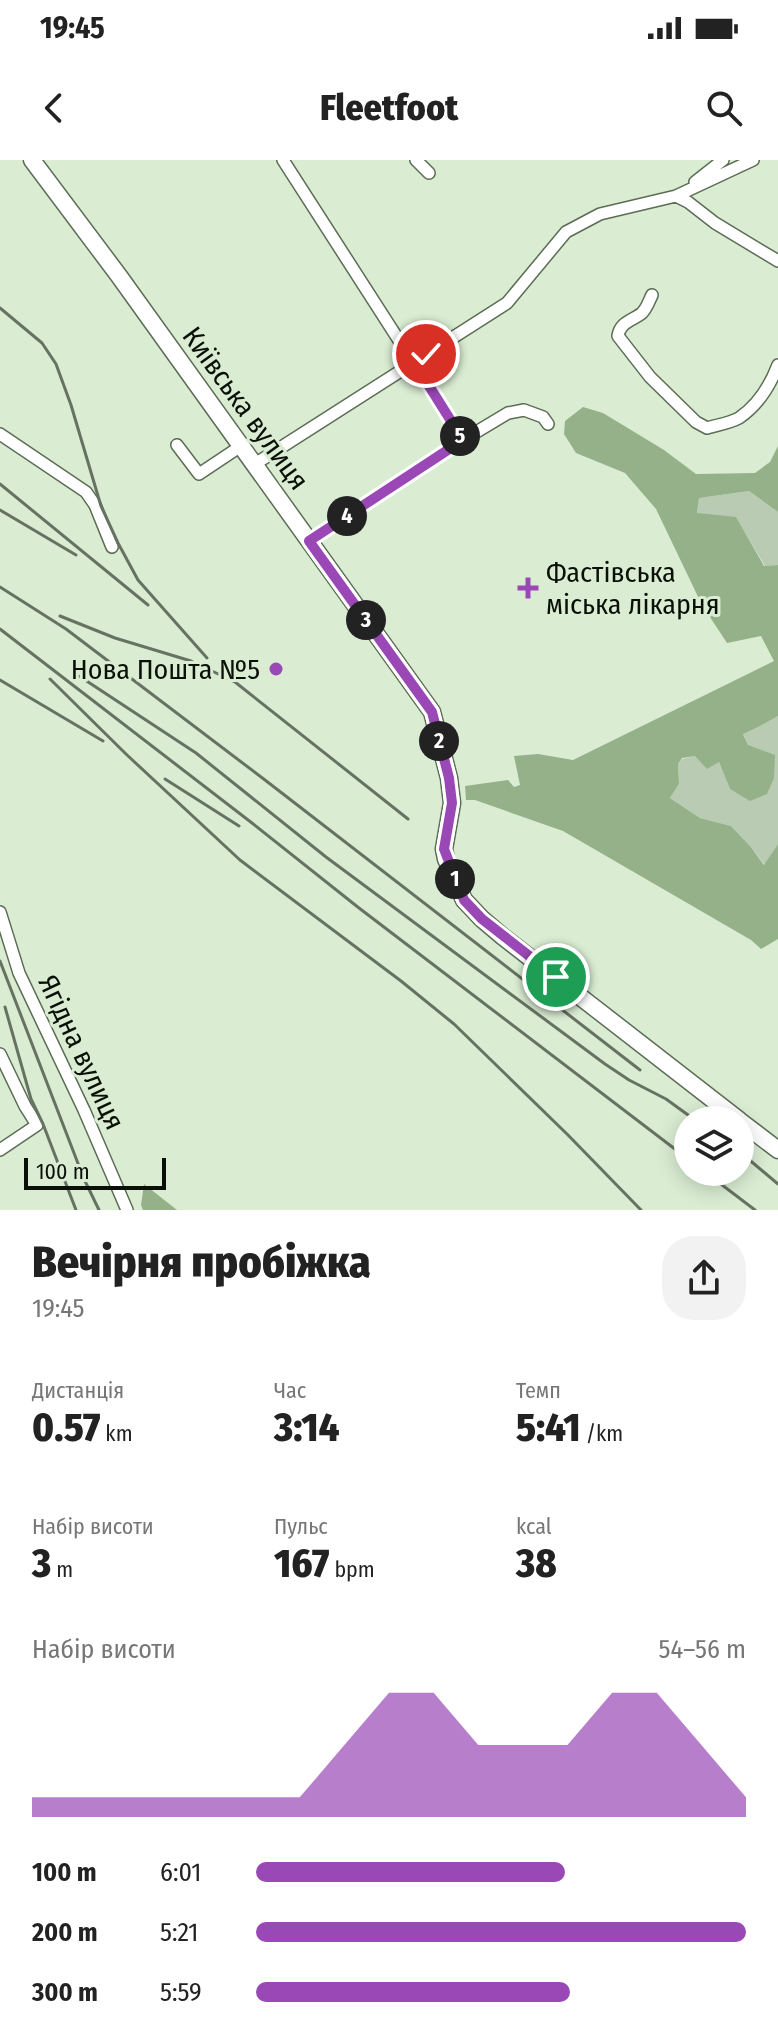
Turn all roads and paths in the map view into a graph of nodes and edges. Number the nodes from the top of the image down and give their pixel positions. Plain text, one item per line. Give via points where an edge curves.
1 (32, 160) edge
2 (283, 160) edge
3 (416, 160) edge
4 (723, 160) edge
5 (753, 160) edge
6 (429, 173) dead end
7 (676, 196) junction
8 (778, 261) edge
9 (652, 295) dead end
10 (414, 362) junction
11 (778, 365) edge
12 (548, 424) dead end
13 (0, 434) edge
14 (463, 440) junction
15 (177, 445) dead end
16 (241, 446) junction
17 (255, 464) junction
18 (309, 541) junction
19 (112, 547) dead end
20 (0, 912) edge
21 (0, 1054) edge
22 (721, 1106) edge
23 (754, 1132) edge
24 (0, 1150) edge
25 (778, 1150) edge
26 (127, 1210) edge

1 - 16 main road, Київська вулиця
2 - 10 street
3 - 6 street
4 - 7 street
5 - 7 street
7 - 8 street
7 - 10 street via 600,214 566,232 507,303
9 - 11 street via 645,311 621,326 618,336 696,422 707,428 737,419 770,385
10 - 14 street
10 - 17 street
12 - 14 street via 524,410 508,413
13 - 19 street via 86,492
14 - 18 street
15 - 16 street via 199,474
16 - 17 main road, Київська вулиця
17 - 18 main road, Київська вулиця
18 - 22 main road, Київська вулиця via 432,712 451,790 444,849 464,900 502,936
20 - 26 street, Ягідна вулиця via 19,973
21 - 24 street via 37,1125
23 - 25 main road, Київська вулиця

